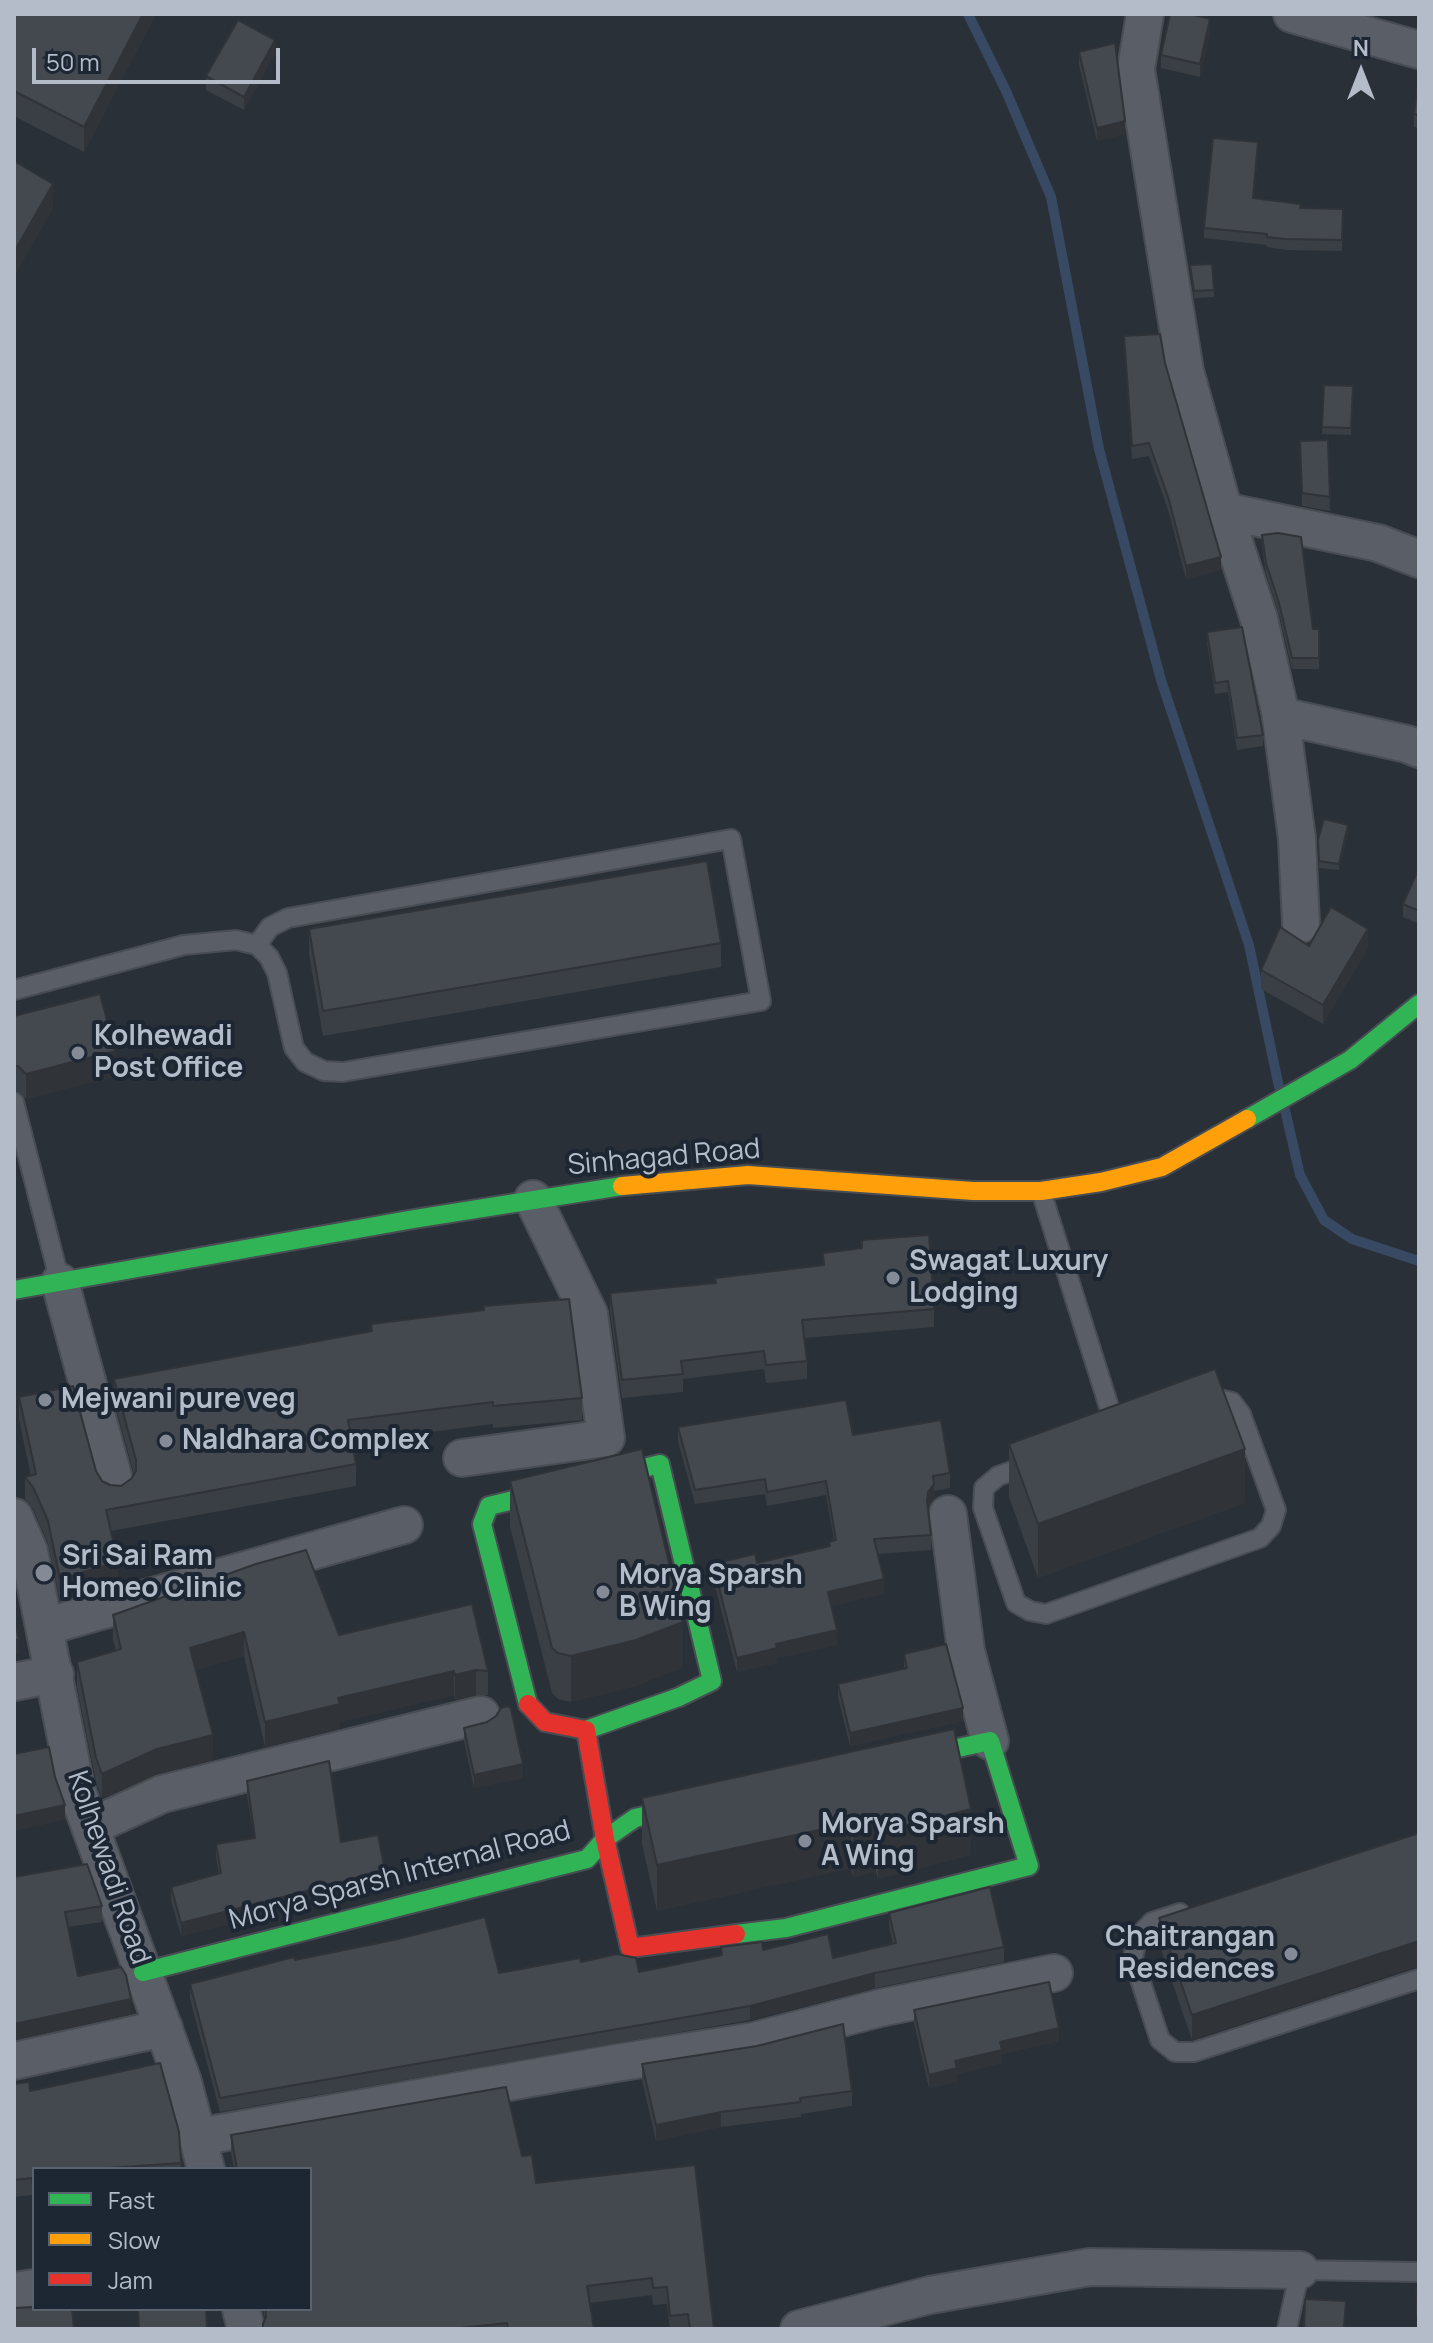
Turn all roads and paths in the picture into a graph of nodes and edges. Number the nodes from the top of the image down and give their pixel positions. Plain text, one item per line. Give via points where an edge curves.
1 (1145, 14) edge
2 (1292, 14) edge
3 (1419, 50) edge
4 (1224, 511) junction
5 (1419, 559) edge
6 (1280, 711) junction
7 (1419, 749) edge
8 (1301, 924) dead end
9 (257, 945) junction
10 (14, 990) edge
11 (1419, 1004) edge
12 (14, 1102) edge
13 (1041, 1191) junction
14 (533, 1199) junction
15 (60, 1282) junction
16 (14, 1290) edge
17 (1117, 1432) junction
18 (462, 1458) dead end
19 (116, 1487) edge
20 (948, 1514) dead end
21 (14, 1517) edge
22 (404, 1525) dead end
23 (44, 1627) junction
24 (55, 1674) junction
25 (14, 1682) edge
26 (481, 1715) dead end
27 (586, 1730) junction
28 (990, 1741) junction
29 (886, 1763) edge
30 (723, 1798) edge
31 (90, 1827) junction
32 (605, 1839) junction
33 (1197, 1908) edge
34 (143, 1972) junction
35 (1054, 1973) dead end
36 (1419, 1979) edge
37 (164, 2028) junction
38 (14, 2061) edge
39 (202, 2153) edge
40 (1300, 2270) junction
41 (1419, 2272) edge
42 (799, 2329) edge
43 (1287, 2329) edge

1 - 4 street via 1138,84 1185,371
2 - 3 street
4 - 5 street via 1378,543
4 - 6 street via 1259,619
6 - 7 street via 1281,716
6 - 8 street via 1297,839
9 - 9 lane via 277,973 294,1048 305,1062 324,1071 761,1001 731,839 288,918 270,927
9 - 10 lane via 236,940 184,945
11 - 13 street, Sinhagad Road via 1350,1060 1162,1167
12 - 15 lane
13 - 14 street, Sinhagad Road via 748,1175 647,1182
13 - 17 lane
14 - 15 street, Sinhagad Road
14 - 18 street via 589,1314 606,1438
15 - 16 street, Sinhagad Road
15 - 19 street
17 - 17 lane via 1215,1398 1232,1402 1276,1510 1271,1526 1260,1538 1046,1614 1030,1611 1016,1603 983,1508 984,1488 998,1476
20 - 28 street via 966,1651
21 - 23 street, Kolhewadi Road via 29,1551
22 - 23 street
23 - 24 street, Kolhewadi Road
24 - 25 street
24 - 31 street, Kolhewadi Road via 76,1788
26 - 31 street via 162,1794
27 - 27 street via 545,1722 525,1701 482,1524 489,1506 660,1464 712,1681
27 - 32 street
28 - 29 street
28 - 32 street via 1029,1866 801,1924 630,1948
30 - 32 street, Morya Sparsh Internal Road via 635,1818
31 - 34 street, Kolhewadi Road
32 - 34 street, Morya Sparsh Internal Road via 587,1859
33 - 36 lane via 1152,1922 1137,1938 1133,1958 1160,2040 1175,2052 1194,2052
34 - 37 street, Kolhewadi Road
35 - 39 street via 880,2008 754,2041 616,2063
37 - 38 street
37 - 39 street, Kolhewadi Road
40 - 41 lane
40 - 42 street via 1090,2267 930,2295
40 - 43 lane

